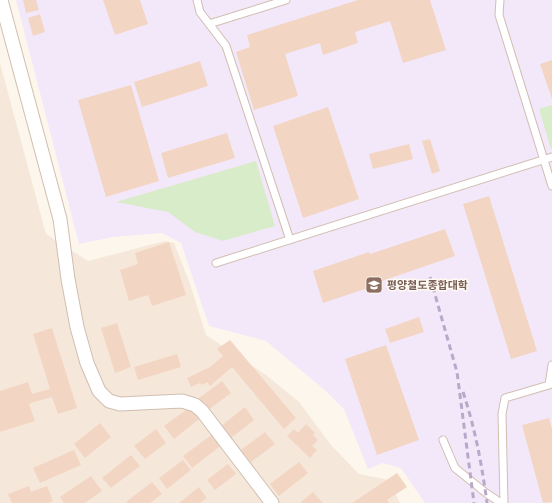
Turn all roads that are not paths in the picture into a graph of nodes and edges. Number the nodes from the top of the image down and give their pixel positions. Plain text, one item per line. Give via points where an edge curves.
1 (1, 0) edge
2 (197, 0) edge
3 (286, 0) edge
4 (500, 0) edge
5 (209, 24) junction
6 (552, 157) edge
7 (544, 160) junction
8 (552, 186) edge
9 (290, 240) junction
10 (216, 263) dead end
11 (552, 365) edge
12 (443, 440) dead end
13 (272, 503) edge
14 (501, 503) edge
15 (504, 503) edge

1 - 13 street via 60,219 76,327 99,391 110,401 120,404 182,401 195,405
2 - 5 lane via 200,12
3 - 5 lane
4 - 7 lane via 499,14
5 - 9 lane via 226,46
6 - 7 lane
7 - 8 lane
7 - 9 lane
9 - 10 lane
11 - 15 lane via 549,385 505,398 502,414
12 - 14 lane via 455,468

